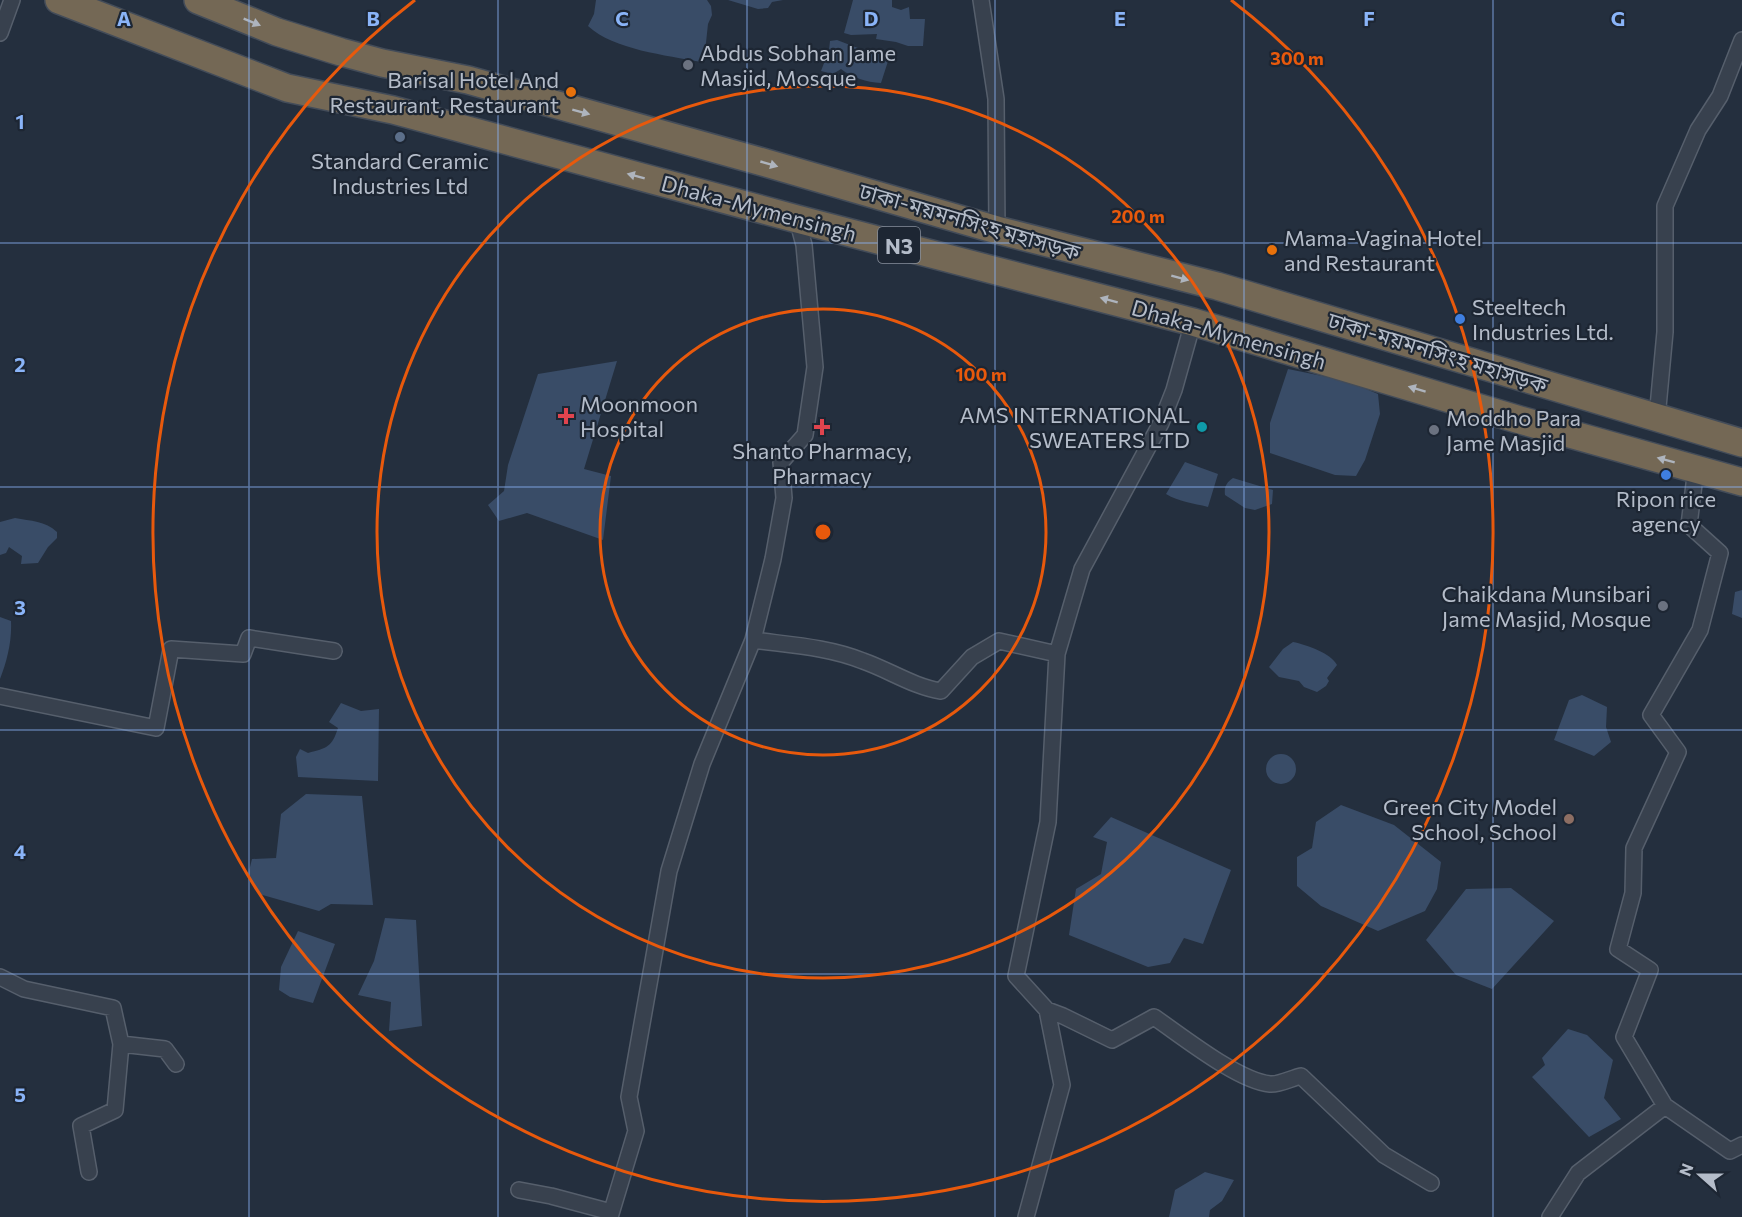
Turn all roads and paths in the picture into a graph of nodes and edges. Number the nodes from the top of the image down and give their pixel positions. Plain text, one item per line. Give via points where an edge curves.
1 (12, 0) edge
2 (59, 0) edge
3 (198, 0) edge
4 (981, 0) edge
5 (0, 33) edge
6 (1740, 49) edge
7 (797, 219) junction
8 (997, 230) junction
9 (1193, 322) junction
10 (1657, 418) junction
11 (1742, 443) edge
12 (1696, 468) junction
13 (1742, 482) edge
14 (753, 640) junction
15 (334, 651) dead end
16 (1057, 654) junction
17 (0, 696) edge
18 (0, 977) edge
19 (1047, 1010) junction
20 (122, 1044) junction
21 (176, 1064) dead end
22 (1665, 1106) junction
23 (1742, 1146) edge
24 (89, 1172) dead end
25 (1431, 1183) dead end
26 (519, 1190) dead end
27 (611, 1214) edge
28 (1026, 1217) edge
29 (1551, 1217) edge

1 - 5 street
7 -> 2 highway, Dhaka-Mymensingh / N3 via 393,110 287,88
3 -> 8 highway, ঢাকা-ময়মনসিংহ মহাসড়ক / N3 via 277,32 341,52 468,80
4 - 8 street via 996,99
6 - 10 street via 1665,206 1665,332
9 -> 7 highway, Dhaka-Mymensingh / N3
7 - 14 street via 804,245 815,367 805,435 781,462 784,498
8 -> 10 highway, ঢাকা-ময়মনসিংহ মহাসড়ক / N3 via 1217,286
12 -> 9 highway, Dhaka-Mymensingh / N3
9 - 16 street via 1161,423 1082,569
10 - 11 highway, ঢাকা-ময়মনসিংহ মহাসড়ক / N3
12 - 13 highway, Dhaka-Mymensingh / N3
12 - 22 street via 1689,525 1720,553 1700,630 1651,715 1678,752 1634,848 1633,893 1618,949 1650,970 1624,1037
14 - 16 street via 816,648 861,660 941,691 972,657 999,641
14 - 27 street via 702,764 669,871 629,1097 636,1131
15 - 17 street via 249,638 243,654 171,649 156,728
16 - 19 street via 1048,822 1016,976
18 - 20 street via 24,988 112,1008
19 - 25 street via 1112,1040 1154,1017 1217,1061 1257,1080 1272,1084 1301,1076 1384,1155
19 - 28 street via 1062,1085
20 - 21 street via 165,1049
20 - 24 street via 115,1110 81,1126
22 - 23 street via 1730,1151
22 - 29 street via 1578,1173
26 - 27 street

